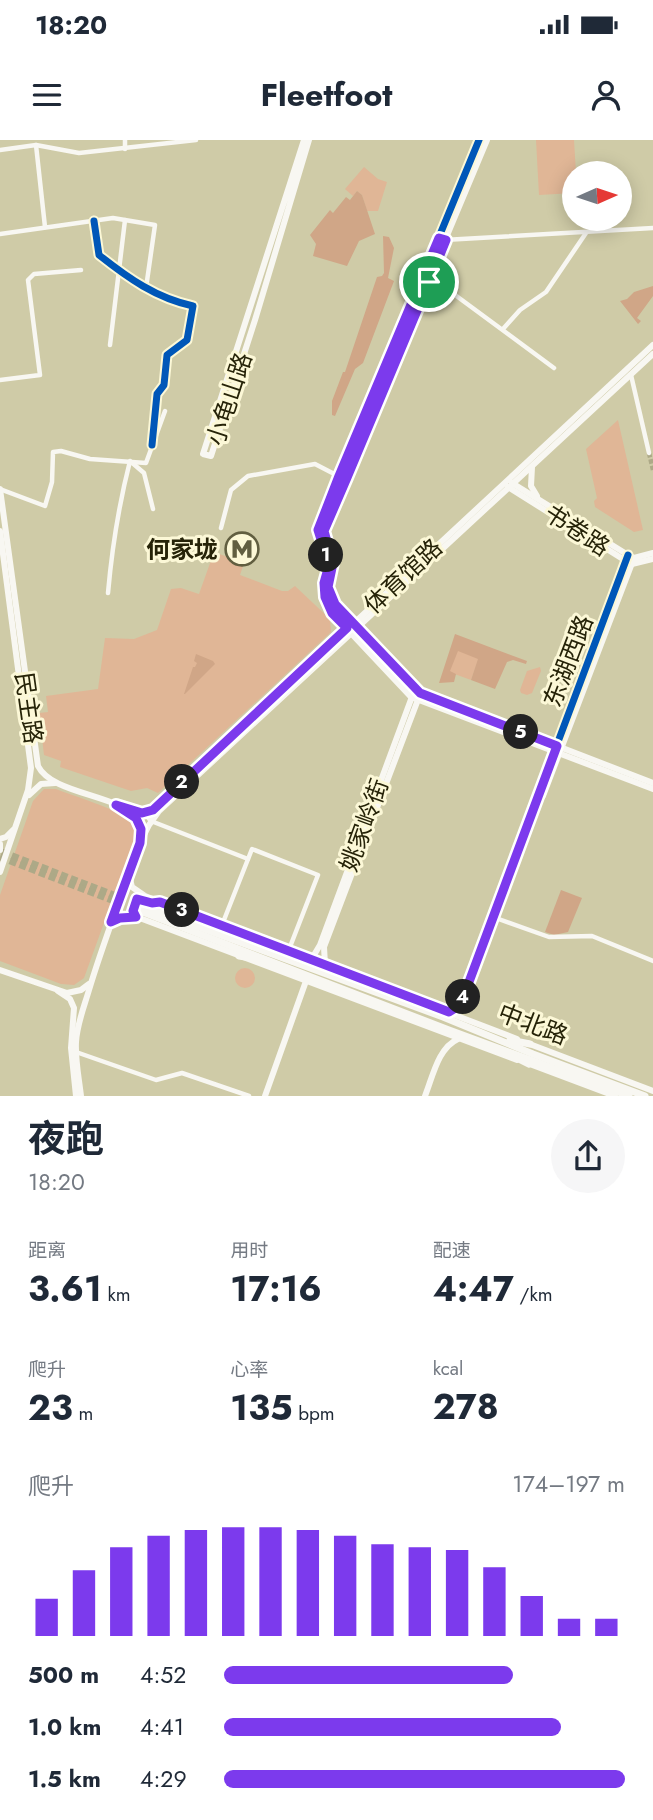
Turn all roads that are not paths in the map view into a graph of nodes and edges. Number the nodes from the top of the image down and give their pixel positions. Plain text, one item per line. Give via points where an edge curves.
1 (125, 140) edge
2 (196, 140) edge
3 (306, 140) edge
4 (479, 140) edge
5 (487, 140) edge
6 (36, 145) junction
7 (125, 149) junction
8 (0, 150) edge
9 (93, 220) junction
10 (125, 220) junction
11 (45, 228) junction
12 (653, 228) edge
13 (587, 233) junction
14 (0, 234) edge
15 (439, 238) junction
16 (446, 240) junction
17 (81, 270) dead end
18 (119, 271) junction
19 (429, 282) junction
20 (146, 288) junction
21 (503, 329) junction
22 (110, 345) dead end
23 (653, 345) edge
24 (653, 354) edge
25 (554, 368) dead end
26 (631, 375) junction
27 (0, 380) edge
28 (165, 411) dead end
29 (152, 445) junction
30 (649, 453) dead end
31 (130, 461) junction
32 (532, 467) junction
33 (343, 478) junction
34 (509, 484) junction
35 (0, 489) edge
36 (521, 495) junction
37 (498, 498) junction
38 (544, 502) junction
39 (153, 509) dead end
40 (221, 528) dead end
41 (0, 531) edge
42 (653, 553) edge
43 (630, 559) junction
44 (653, 559) edge
45 (108, 593) dead end
46 (352, 628) junction
47 (416, 695) junction
48 (558, 749) junction
49 (34, 761) junction
50 (653, 783) edge
51 (60, 784) junction
52 (653, 789) edge
53 (25, 801) junction
54 (116, 805) junction
55 (144, 813) junction
56 (152, 821) junction
57 (16, 825) junction
58 (0, 841) edge
59 (140, 843) junction
60 (0, 850) edge
61 (248, 859) junction
62 (0, 872) edge
63 (129, 873) junction
64 (160, 902) junction
65 (139, 911) junction
66 (495, 917) junction
67 (111, 922) junction
68 (222, 925) junction
69 (243, 934) junction
70 (288, 951) junction
71 (239, 956) junction
72 (274, 958) junction
73 (311, 960) junction
74 (653, 961) edge
75 (325, 965) junction
76 (0, 970) edge
77 (92, 981) junction
78 (306, 981) junction
79 (58, 991) junction
80 (381, 994) junction
81 (410, 997) junction
82 (363, 1003) junction
83 (384, 1005) junction
84 (449, 1012) junction
85 (464, 1018) junction
86 (439, 1032) junction
87 (495, 1037) junction
88 (458, 1039) junction
89 (530, 1044) junction
90 (76, 1052) junction
91 (443, 1052) junction
92 (531, 1059) junction
93 (650, 1091) edge
94 (79, 1096) edge
95 (249, 1096) edge
96 (265, 1096) edge
97 (425, 1096) edge
98 (615, 1096) edge
99 (629, 1096) edge

1 - 7 street
2 - 7 street
3 - 3 main road, 小龟山路 via 203,454 211,456
4 - 15 main road
5 - 16 main road
6 - 7 street via 79,153
6 - 8 street
6 - 11 street
9 - 10 street
9 - 11 street
9 - 18 street via 99,255
10 - 18 street
10 - 20 street via 155,225
11 - 14 street
12 - 13 street
13 - 16 street
13 - 21 street via 546,292
15 - 16 street
15 - 33 main road
16 - 19 main road
17 - 27 street via 34,274 28,280 40,375
18 - 20 street
18 - 22 street
19 - 21 street
19 - 33 main road
20 - 29 street via 193,306 187,340 167,355 164,385 156,394
21 - 25 street
23 - 34 main road, 体育馆路
24 - 26 main road, 体育馆路
26 - 30 street
26 - 32 main road, 体育馆路
28 - 29 street
29 - 31 street via 146,463
31 - 35 street via 53,452 45,506
31 - 39 street via 144,473
31 - 45 street
32 - 34 main road, 体育馆路
32 - 38 main road via 532,488
33 - 40 street via 315,464 248,476 230,490
33 - 46 main road via 318,530 329,565 325,597 332,613
34 - 36 main road, 书卷路
34 - 37 main road, 体育馆路
34 - 38 main road, 书卷路
34 - 46 main road, 体育馆路
35 - 49 main road, 民主路
36 - 37 main road
36 - 43 main road, 书卷路
37 - 46 main road, 体育馆路
38 - 43 main road, 书卷路
41 - 49 main road, 民主路
42 - 43 main road, 书卷路
43 - 44 main road, 书卷路
43 - 48 main road, 东湖西路
46 - 47 main road
46 - 55 main road, 体育馆路
46 - 56 main road, 体育馆路
47 - 48 main road
47 - 73 main road, 姚家岭街
47 - 75 main road, 姚家岭街 via 324,947
48 - 50 main road
48 - 52 main road
48 - 66 main road, 东湖西路
49 - 51 main road
49 - 53 main road
51 - 53 main road via 41,783
51 - 54 main road
53 - 57 main road
54 - 55 main road
54 - 59 main road via 137,820
55 - 56 street
56 - 59 main road, 体育馆路
56 - 61 street
57 - 58 main road
57 - 62 main road
58 - 60 main road
59 - 63 main road, 体育馆路
61 - 68 street
61 - 70 street via 252,849 318,875
63 - 64 main road, 中北路 via 135,890
63 - 67 main road, 体育馆路
64 - 65 main road via 136,899 133,911
64 - 68 main road, 中北路
65 - 67 main road
65 - 71 main road, 中北路
65 - 72 main road, 中北路
66 - 74 street via 550,937 592,936
66 - 84 main road, 东湖西路 via 461,1002
66 - 85 main road, 东湖西路 via 465,999
67 - 77 main road, 体育馆路
68 - 69 main road, 中北路
69 - 70 main road, 中北路
69 - 72 main road
70 - 73 main road, 中北路
71 - 72 main road
71 - 78 main road, 中北路
72 - 80 main road, 中北路
72 - 83 main road, 中北路
73 - 75 main road, 中北路
75 - 81 main road, 中北路
76 - 79 main road
77 - 79 main road via 78,991
77 - 90 main road, 体育馆路
78 - 82 main road, 中北路
78 - 96 main road
79 - 94 main road via 74,1008 71,1048
80 - 81 main road
80 - 87 main road, 中北路
81 - 84 main road, 中北路
82 - 83 main road
82 - 86 main road, 中北路
83 - 92 main road, 中北路
84 - 85 main road, 中北路
85 - 89 main road, 中北路
86 - 88 main road, 中北路
86 - 91 main road
87 - 89 main road
87 - 92 main road, 中北路
88 - 91 main road
88 - 92 main road, 中北路
89 - 93 main road, 中北路
90 - 94 main road, 体育馆路
90 - 95 street via 156,1080 182,1073
91 - 97 main road
92 - 93 main road, 中北路
92 - 98 main road, 中北路
92 - 99 main road, 中北路

